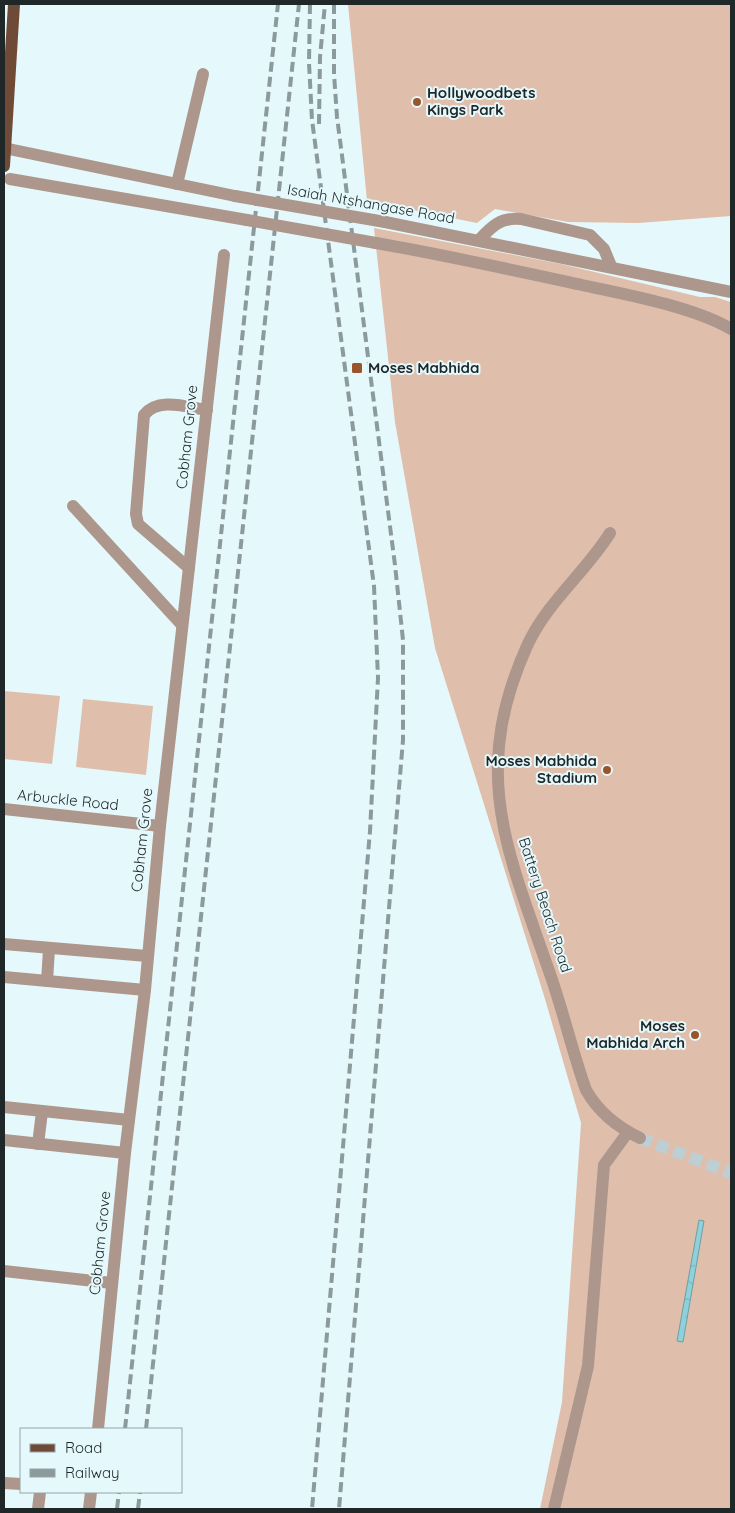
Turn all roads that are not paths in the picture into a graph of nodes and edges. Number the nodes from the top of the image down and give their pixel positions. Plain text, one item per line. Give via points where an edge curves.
1 (14, 4) edge
2 (202, 74) dead end
3 (5, 148) edge
4 (4, 166) edge
5 (10, 179) dead end
6 (177, 184) junction
7 (479, 240) junction
8 (224, 255) dead end
9 (611, 266) junction
10 (731, 292) edge
11 (731, 329) edge
12 (206, 410) junction
13 (73, 506) dead end
14 (610, 534) dead end
15 (189, 568) junction
16 (182, 625) junction
17 (4, 809) edge
18 (160, 826) junction
19 (4, 944) edge
20 (50, 948) junction
21 (147, 956) junction
22 (4, 977) edge
23 (47, 980) junction
24 (146, 990) junction
25 (4, 1107) edge
26 (42, 1112) junction
27 (129, 1120) junction
28 (628, 1132) junction
29 (640, 1138) tunnel mouth
30 (4, 1140) edge
31 (38, 1144) junction
32 (125, 1153) junction
33 (4, 1271) edge
34 (112, 1283) junction
35 (98, 1428) edge
36 (4, 1483) edge
37 (20, 1484) edge
38 (40, 1493) edge
39 (91, 1493) edge
40 (38, 1509) edge
41 (89, 1509) edge
42 (554, 1509) edge

1 - 3 main road
2 - 6 street
3 - 4 main road
3 - 6 street, Isaiah Ntshangase Road
5 - 11 street, bridge via 433,253 620,293 700,316
6 - 7 street, Isaiah Ntshangase Road, bridge
7 - 9 street, Isaiah Ntshangase Road
7 - 9 street via 500,221 521,219 590,235 604,249
8 - 12 street, Cobham Grove
9 - 10 street, Isaiah Ntshangase Road
12 - 15 street, Cobham Grove
12 - 15 street via 162,404 150,407 144,415 136,514 138,524
13 - 16 street
14 - 28 street, Battery Beach Road via 598,553 558,596 527,645 504,708 497,765 502,822 510,859 555,988 579,1072 594,1104
15 - 16 street, Cobham Grove
16 - 18 street, Cobham Grove
17 - 18 street, Arbuckle Road
18 - 21 street, Cobham Grove
19 - 20 street
20 - 21 street
20 - 23 street
21 - 24 street, Cobham Grove
22 - 23 street
23 - 24 street
24 - 27 street, Cobham Grove
25 - 26 street
26 - 27 street
26 - 31 street
27 - 32 street, Cobham Grove
28 - 29 street, Battery Beach Road
28 - 42 street via 604,1165 588,1366
30 - 31 street
31 - 32 street
32 - 34 street, Cobham Grove
33 - 34 street
34 - 35 street, Cobham Grove
36 - 37 street
38 - 40 street
39 - 41 street

